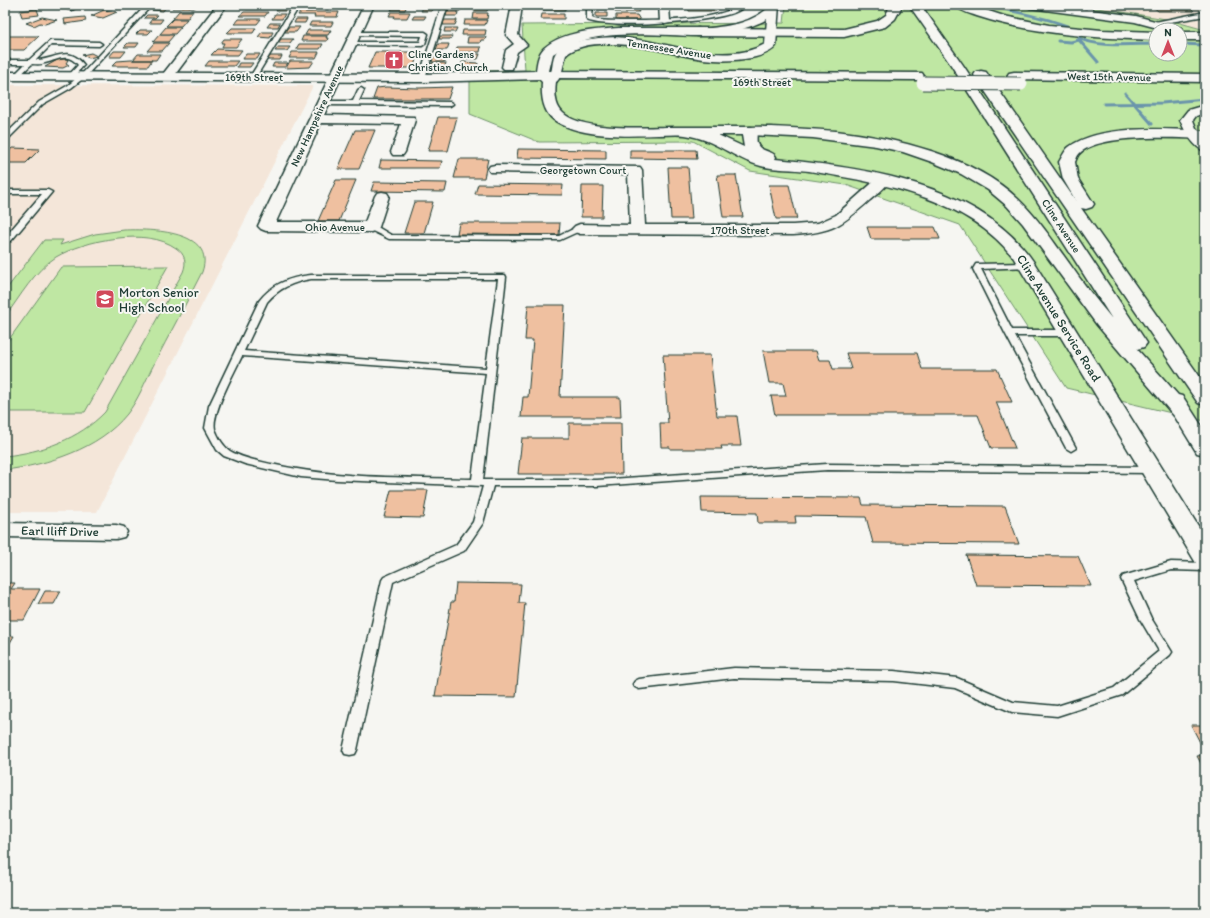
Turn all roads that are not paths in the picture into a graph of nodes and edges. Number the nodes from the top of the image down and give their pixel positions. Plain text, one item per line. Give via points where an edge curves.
1 (148, 5) edge
2 (222, 5) edge
3 (297, 5) edge
4 (369, 5) edge
5 (445, 5) edge
6 (517, 5) edge
7 (590, 5) edge
8 (664, 5) edge
9 (738, 5) edge
10 (894, 5) edge
11 (915, 5) edge
12 (932, 5) edge
13 (961, 5) edge
14 (1030, 5) edge
15 (774, 6) edge
16 (1089, 9) edge
17 (1205, 14) edge
18 (665, 21) junction
19 (1149, 22) edge
20 (1159, 22) edge
21 (773, 28) junction
22 (698, 32) junction
23 (1188, 33) edge
24 (356, 34) junction
25 (1148, 35) edge
26 (1188, 36) edge
27 (1205, 36) edge
28 (99, 44) dead end
29 (351, 44) junction
30 (5, 62) edge
31 (30, 62) junction
32 (501, 74) junction
33 (551, 74) junction
34 (10, 76) edge
35 (77, 76) junction
36 (167, 76) junction
37 (253, 77) junction
38 (335, 77) junction
39 (422, 78) junction
40 (1205, 78) edge
41 (920, 80) junction
42 (1017, 80) junction
43 (1205, 84) edge
44 (361, 90) dead end
45 (548, 96) junction
46 (323, 103) junction
47 (355, 103) junction
48 (450, 104) dead end
49 (1205, 108) edge
50 (315, 120) junction
51 (685, 131) junction
52 (750, 131) junction
53 (1160, 134) junction
54 (1200, 134) edge
55 (5, 139) edge
56 (1205, 148) edge
57 (398, 152) dead end
58 (789, 165) junction
59 (495, 169) dead end
60 (883, 181) junction
61 (5, 192) edge
62 (382, 196) dead end
63 (266, 226) joint
64 (371, 227) junction
65 (580, 229) joint
66 (638, 229) junction
67 (5, 239) edge
68 (1027, 265) junction
69 (1009, 333) junction
70 (1069, 333) junction
71 (239, 353) junction
72 (1181, 363) junction
73 (491, 371) junction
74 (1205, 399) edge
75 (1183, 413) junction
76 (1072, 448) dead end
77 (1205, 448) edge
78 (1152, 470) junction
79 (483, 483) junction
80 (5, 530) edge
81 (116, 532) dead end
82 (1205, 557) edge
83 (1205, 567) edge
84 (639, 684) dead end
85 (350, 750) dead end

1 - 35 lane
2 - 36 street
3 - 37 lane
4 - 24 street, New Hampshire Avenue
5 - 39 lane
6 - 32 street via 512,35 522,45 512,50
7 - 18 lane via 589,19 593,21
8 - 18 street
9 - 18 lane via 738,9 730,14
10 - 21 main road via 891,17 871,28 844,33 808,34
11 - 75 main road, Cline Avenue via 957,65
12 - 72 main road, Cline Avenue
13 - 25 main road via 995,18 1079,34
14 - 16 street
15 - 21 street, Tennessee Avenue
15 - 22 street, Tennessee Avenue via 768,15 745,25
16 - 19 street
17 - 20 lane
21 - 22 main road
21 - 33 street, Tennessee Avenue via 770,46 766,50 727,57 612,40 571,47 560,55
22 - 33 main road, Tennessee Avenue via 614,32 575,38 552,48 547,53 544,59
23 - 27 street
24 - 29 street, New Hampshire Avenue
24 - 29 lane via 425,34 422,44
26 - 27 main road
28 - 31 lane via 50,44
29 - 38 street, New Hampshire Avenue
30 - 31 lane
31 - 34 lane
31 - 35 lane via 44,62 50,58 66,56 75,58 81,65
32 - 33 main road, 169th Street
32 - 39 main road, 169th Street
32 - 45 main road
33 - 41 main road, 169th Street
33 - 41 main road, 169th Street
33 - 45 main road
34 - 35 main road, 169th Street
35 - 36 main road, 169th Street
35 - 55 lane via 69,87 41,103
36 - 37 main road, 169th Street
37 - 38 main road, 169th Street
38 - 39 main road, 169th Street
38 - 46 street, New Hampshire Avenue
40 - 42 main road, West 15th Avenue
41 - 42 main road, 169th Street, bridge
42 - 43 main road, West 15th Avenue
44 - 47 lane
45 - 51 main road, Cline Avenue Service Road via 556,113 562,119 579,125 621,131
46 - 47 lane
46 - 50 street, New Hampshire Avenue
47 - 48 lane
49 - 54 street via 1187,117 1187,123
50 - 57 street via 409,120
50 - 63 street, New Hampshire Avenue
51 - 52 main road, Cline Avenue Service Road
51 - 58 main road, Cline Avenue Service Road via 723,142 762,162
52 - 58 main road, Cline Avenue Service Road via 748,139 756,152
52 - 75 main road via 794,131 844,136 911,150 966,171 995,188 1024,213 1102,320
53 - 54 main road
53 - 56 main road
53 - 72 main road via 1116,136 1094,141 1080,146 1071,153 1067,167
54 - 56 street
58 - 60 main road, Cline Avenue Service Road
59 - 66 street, Georgetown Court via 635,170
60 - 66 street, 170th Street via 840,218 817,228
60 - 68 main road, Cline Avenue Service Road via 928,194 965,210 1002,234
61 - 67 lane via 48,192 8,239
62 - 64 street, Ohio Avenue
63 - 64 street, Ohio Avenue
64 - 65 lane via 389,237 560,238
65 - 66 street, 170th Street
68 - 69 lane via 979,266 977,269
68 - 70 main road, Cline Avenue Service Road
69 - 70 lane
69 - 76 lane
70 - 78 main road, Cline Avenue Service Road
71 - 73 lane
71 - 73 lane via 268,294 297,278 502,276
71 - 79 lane via 211,417 210,428 214,438 220,448 228,454 249,462 301,474
72 - 74 main road, Cline Avenue
73 - 79 lane
75 - 77 main road, Cline Avenue
78 - 79 lane via 827,467 597,483
78 - 82 main road, Cline Avenue Service Road
79 - 85 lane via 478,523 460,548 388,580
80 - 81 street, Earl Iliff Drive
83 - 84 lane via 1171,566 1127,579 1146,619 1166,652 1118,692 1058,711 1012,708 957,683 894,676 734,673

